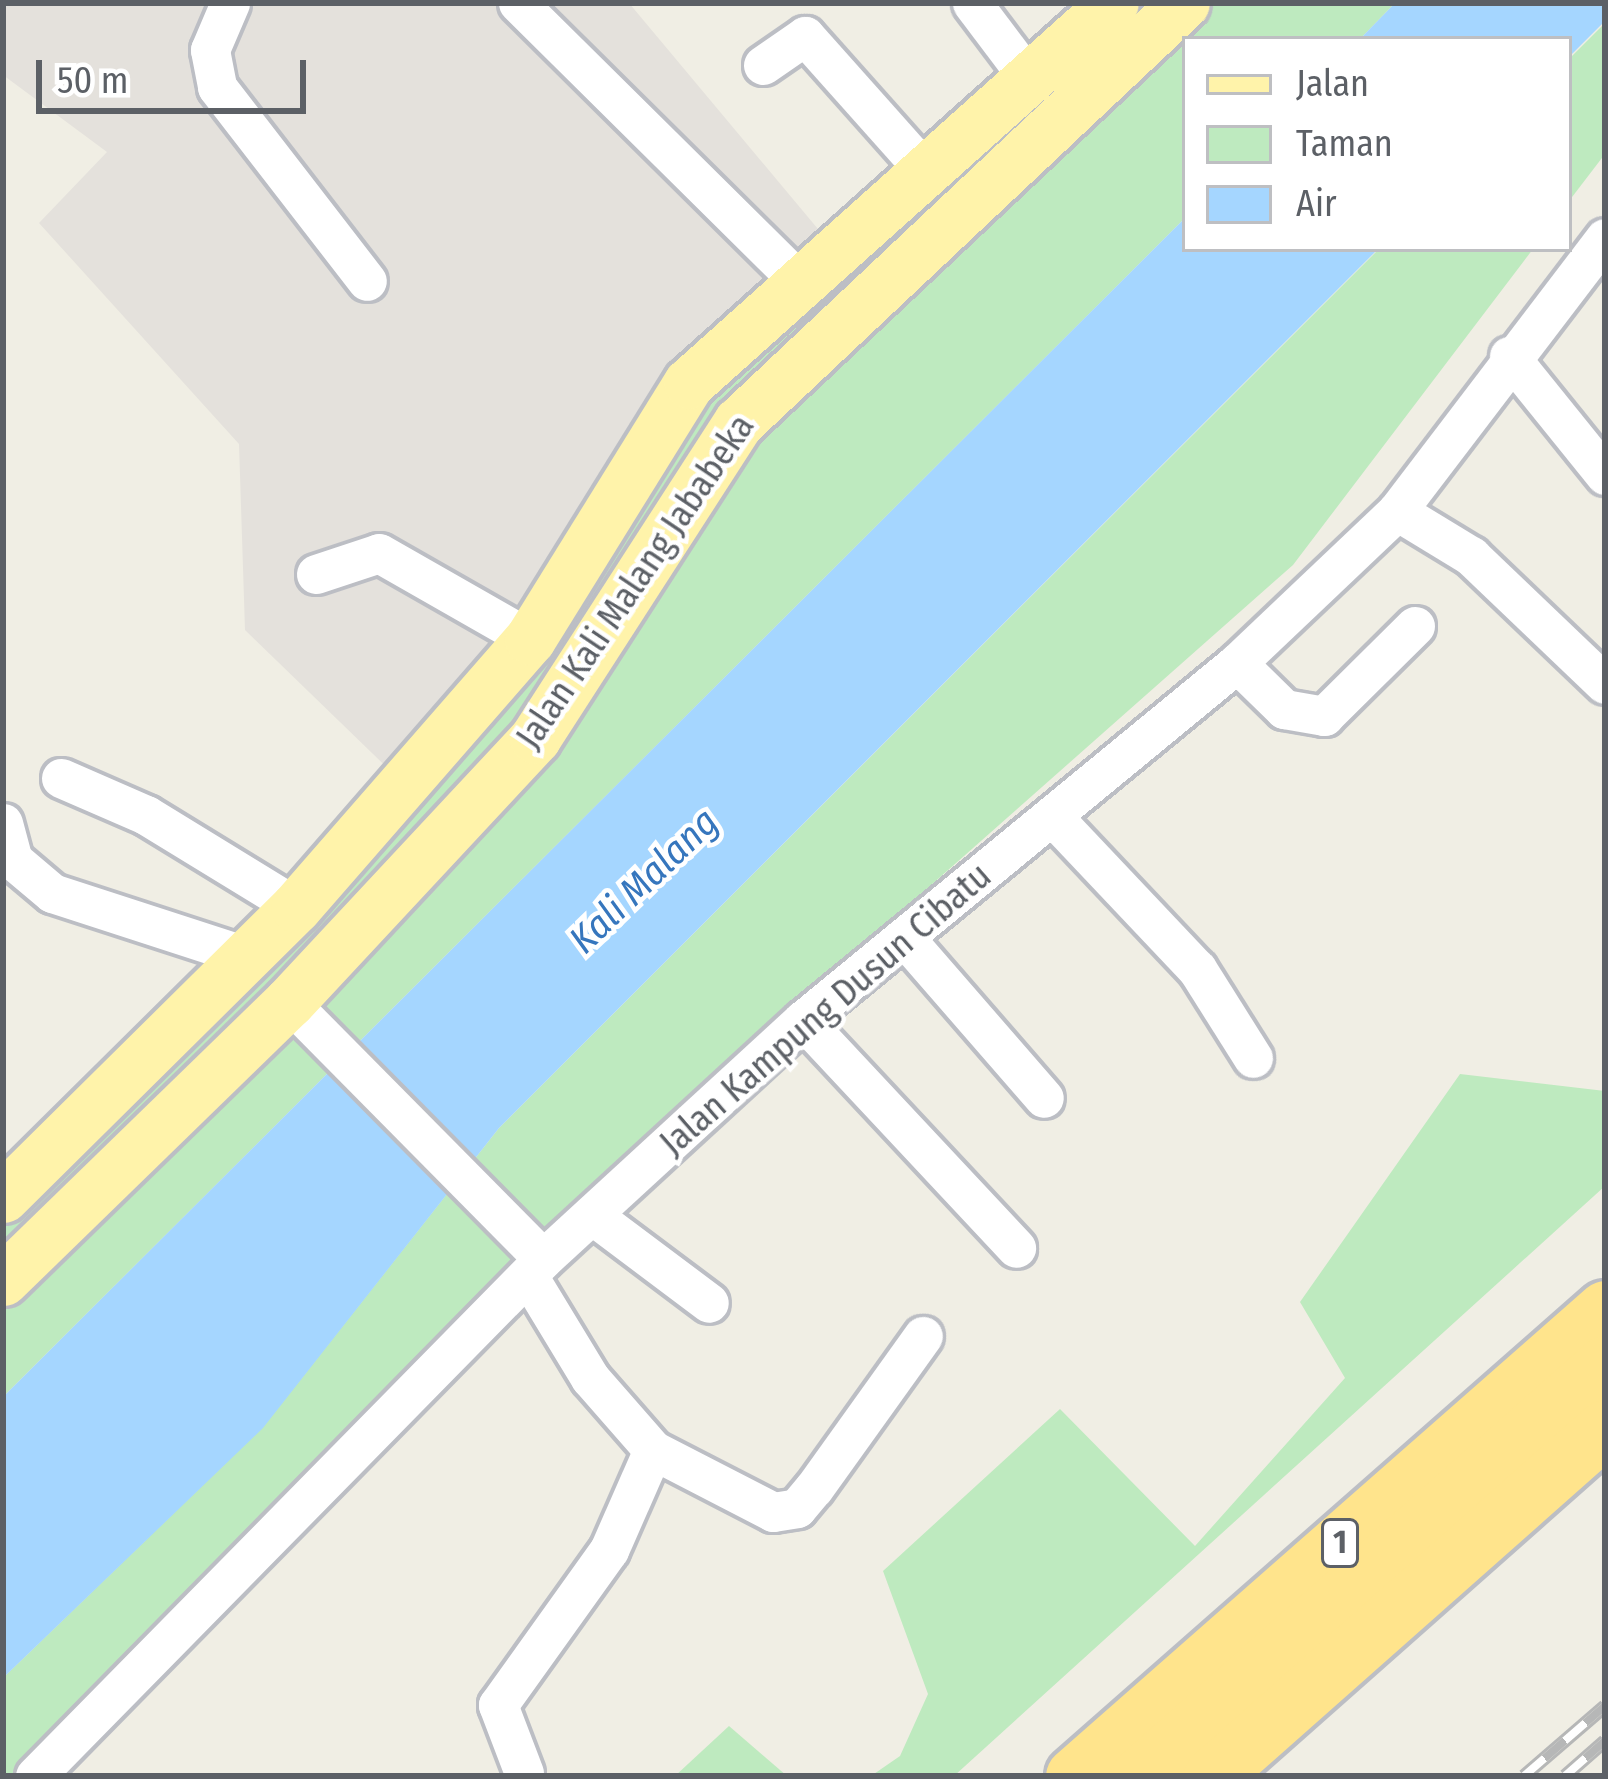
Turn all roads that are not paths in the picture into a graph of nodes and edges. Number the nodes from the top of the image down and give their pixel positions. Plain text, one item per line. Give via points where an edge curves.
1 (230, 3) edge
2 (518, 3) edge
3 (973, 3) edge
4 (1113, 3) edge
5 (1184, 3) edge
6 (763, 65) dead end
7 (1030, 80) junction
8 (927, 172) junction
9 (1605, 238) edge
10 (795, 277) junction
11 (367, 281) dead end
12 (838, 326) junction
13 (1509, 356) junction
14 (1605, 476) edge
15 (1396, 511) junction
16 (316, 574) dead end
17 (1415, 626) dead end
18 (530, 638) junction
19 (1237, 663) junction
20 (1605, 685) edge
21 (61, 778) dead end
22 (1054, 818) junction
23 (6, 849) edge
24 (296, 908) junction
25 (904, 937) junction
26 (246, 956) junction
27 (290, 1002) junction
28 (803, 1020) junction
29 (1253, 1058) dead end
30 (1044, 1098) dead end
31 (49, 1152) junction
32 (91, 1196) junction
33 (3, 1197) edge
34 (592, 1215) junction
35 (1016, 1248) dead end
36 (537, 1269) junction
37 (3, 1280) edge
38 (709, 1303) dead end
39 (1605, 1309) edge
40 (923, 1336) dead end
41 (1605, 1364) edge
42 (1605, 1428) edge
43 (1605, 1441) edge
44 (653, 1450) junction
45 (524, 1773) dead end
46 (35, 1776) edge
47 (1073, 1776) edge
48 (1139, 1776) edge
49 (1212, 1776) edge
50 (1227, 1776) edge

1 - 11 street via 210,50 217,87
2 - 10 street
3 - 7 street
4 - 7 main road, Jalan Kali Malang Jababeka
5 - 12 main road, Jalan Kali Malang Jababeka
6 - 8 street via 805,36
7 - 8 main road, Jalan Kali Malang Jababeka
8 - 10 main road, Jalan Kali Malang Jababeka
9 - 13 street, Jalan Kampung Dusun Cibatu
10 - 12 main road
10 - 18 main road, Jalan Kali Malang Jababeka via 689,383
12 - 27 main road, Jalan Kali Malang Jababeka via 739,422 535,738
13 - 14 street
13 - 15 street, Jalan Kampung Dusun Cibatu
15 - 19 street, Jalan Kampung Dusun Cibatu
15 - 20 street via 1471,556
16 - 18 street via 379,553
17 - 19 street via 1324,716 1284,709
18 - 24 main road, Jalan Kali Malang Jababeka
19 - 22 street, Jalan Kampung Dusun Cibatu
21 - 24 street via 146,815
22 - 25 street, Jalan Kampung Dusun Cibatu
22 - 29 street via 1197,969
23 - 26 street via 52,893
24 - 26 main road, Jalan Kali Malang Jababeka
25 - 28 street, Jalan Kampung Dusun Cibatu
25 - 30 street
26 - 31 main road, Jalan Kali Malang Jababeka
27 - 32 main road, Jalan Kali Malang Jababeka
27 - 36 street via 472,1176
28 - 34 street, Jalan Kampung Dusun Cibatu
28 - 35 street
31 - 32 main road
31 - 33 main road, Jalan Kali Malang Jababeka
32 - 37 main road, Jalan Kali Malang Jababeka
34 - 36 street, Jalan Kampung Dusun Cibatu
34 - 38 street
36 - 44 street via 590,1378
36 - 46 street, Jalan Kampung Dusun Cibatu
39 - 47 highway, 1
40 - 44 street via 796,1508 773,1512
41 - 48 highway, 1
42 - 49 highway
43 - 50 highway
44 - 45 street via 608,1550 498,1705

